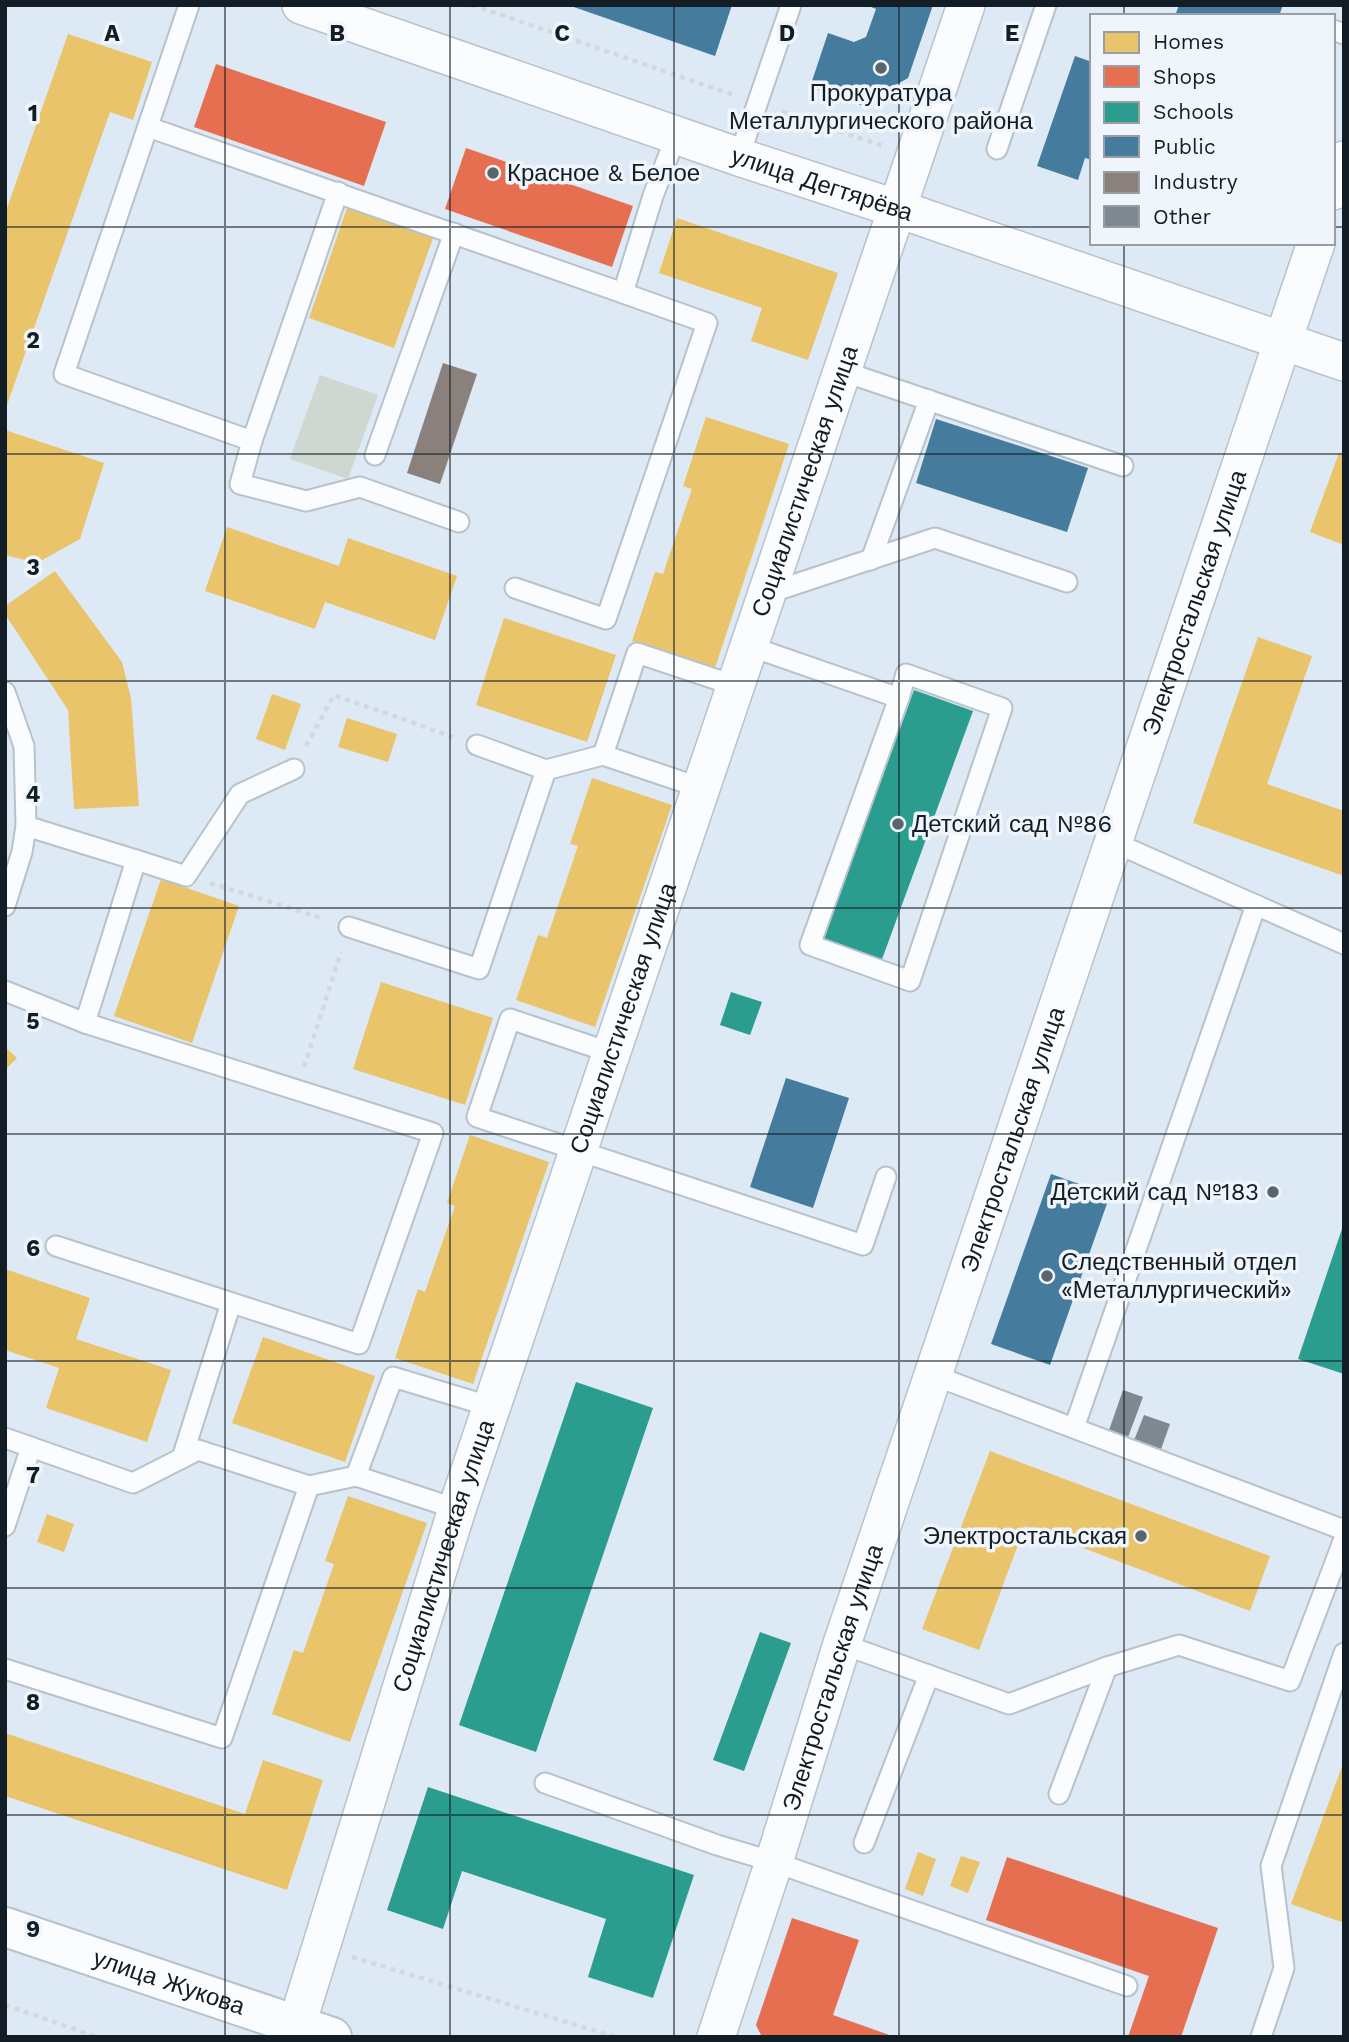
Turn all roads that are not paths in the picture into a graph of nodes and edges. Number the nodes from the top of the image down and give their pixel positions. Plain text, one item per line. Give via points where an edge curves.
1 (189, 5) edge
2 (301, 5) edge
3 (791, 5) edge
4 (965, 5) edge
5 (1046, 5) edge
6 (148, 127) junction
7 (676, 136) junction
8 (997, 149) dead end
9 (739, 158) junction
10 (1344, 160) edge
11 (1335, 185) edge
12 (338, 192) junction
13 (897, 209) junction
14 (454, 233) junction
15 (1315, 245) edge
16 (623, 293) junction
17 (1283, 341) junction
18 (1344, 362) edge
19 (842, 371) junction
20 (929, 400) junction
21 (252, 441) junction
22 (375, 455) dead end
23 (1123, 466) dead end
24 (459, 522) dead end
25 (871, 560) junction
26 (1067, 582) dead end
27 (516, 588) dead end
28 (766, 594) junction
29 (749, 646) junction
30 (736, 686) junction
31 (5, 692) edge
32 (899, 698) junction
33 (477, 745) road end
34 (603, 755) junction
35 (294, 769) road end
36 (546, 770) junction
37 (701, 788) junction
38 (26, 826) junction
39 (1113, 842) junction
40 (136, 860) junction
41 (1256, 905) junction
42 (5, 906) edge
43 (349, 927) road end
44 (1344, 944) edge
45 (5, 991) edge
46 (85, 1023) junction
47 (612, 1053) junction
48 (579, 1150) junction
49 (886, 1177) dead end
50 (56, 1246) dead end
51 (231, 1303) junction
52 (933, 1375) junction
53 (492, 1407) junction
54 (1074, 1429) junction
55 (5, 1438) edge
56 (31, 1447) junction
57 (182, 1458) junction
58 (356, 1476) junction
59 (309, 1486) junction
60 (457, 1509) junction
61 (5, 1525) edge
62 (1344, 1530) edge
63 (1344, 1539) edge
64 (842, 1644) junction
65 (1344, 1653) edge
66 (1107, 1667) junction
67 (5, 1669) edge
68 (929, 1675) junction
69 (545, 1783) dead end
70 (1059, 1794) dead end
71 (864, 1843) dead end
72 (774, 1862) junction
73 (5, 1927) edge
74 (1127, 1986) dead end
75 (308, 2033) edge
76 (716, 2037) edge
77 (1261, 2037) edge

1 - 6 lane
2 - 7 street, улица Дегтярёва
3 - 9 lane
4 - 13 street, Социалистическая улица
5 - 8 lane
6 - 12 lane
6 - 21 lane via 64,374
7 - 9 street, улица Дегтярёва
7 - 16 lane
9 - 13 street, улица Дегтярёва
10 - 11 street
12 - 14 lane
12 - 21 lane
13 - 17 street, улица Дегтярёва
13 - 19 street, Социалистическая улица
14 - 16 lane
14 - 22 lane
15 - 17 street, Электростальская улица
16 - 27 lane via 707,323 606,619
17 - 18 street, улица Дегтярёва
17 - 39 street, Электростальская улица
19 - 20 lane
19 - 28 street, Социалистическая улица
20 - 23 lane
20 - 25 lane
21 - 24 lane via 240,484 306,501 360,487
25 - 26 lane via 935,538
25 - 28 lane
28 - 29 street, Социалистическая улица
29 - 30 street, Социалистическая улица
29 - 32 lane
30 - 34 lane via 636,653
30 - 37 street, Социалистическая улица
31 - 38 lane via 24,746
32 - 32 lane via 906,674 1002,708 910,981 810,945
33 - 36 lane
34 - 36 lane
34 - 37 lane
35 - 40 lane via 240,794 186,876
36 - 43 lane via 479,969
37 - 47 street, Социалистическая улица
38 - 40 lane
38 - 42 lane
39 - 41 lane
39 - 52 street, Электростальская улица
40 - 46 lane
41 - 44 lane
41 - 54 lane
45 - 46 lane
46 - 51 lane via 433,1133 359,1344
47 - 48 street, Социалистическая улица
47 - 48 lane via 510,1019 477,1117
48 - 49 lane via 863,1245
48 - 53 street, Социалистическая улица
50 - 51 lane
51 - 57 lane
52 - 54 lane
52 - 64 street, Электростальская улица
53 - 58 lane via 393,1377
53 - 60 street, Социалистическая улица
54 - 62 lane
55 - 56 lane
56 - 57 lane via 133,1483
56 - 61 lane
57 - 59 lane via 198,1450
58 - 59 lane
58 - 60 lane
59 - 67 lane via 222,1738
60 - 75 street, Социалистическая улица via 323,1948
63 - 66 lane via 1290,1681 1178,1645
64 - 68 lane
64 - 72 street, Электростальская улица
65 - 77 lane via 1271,1866 1284,1968
66 - 68 lane via 1009,1704
66 - 70 lane
68 - 71 lane
69 - 72 lane
72 - 74 lane
72 - 76 street, Электростальская улица
73 - 75 main road, улица Жукова

